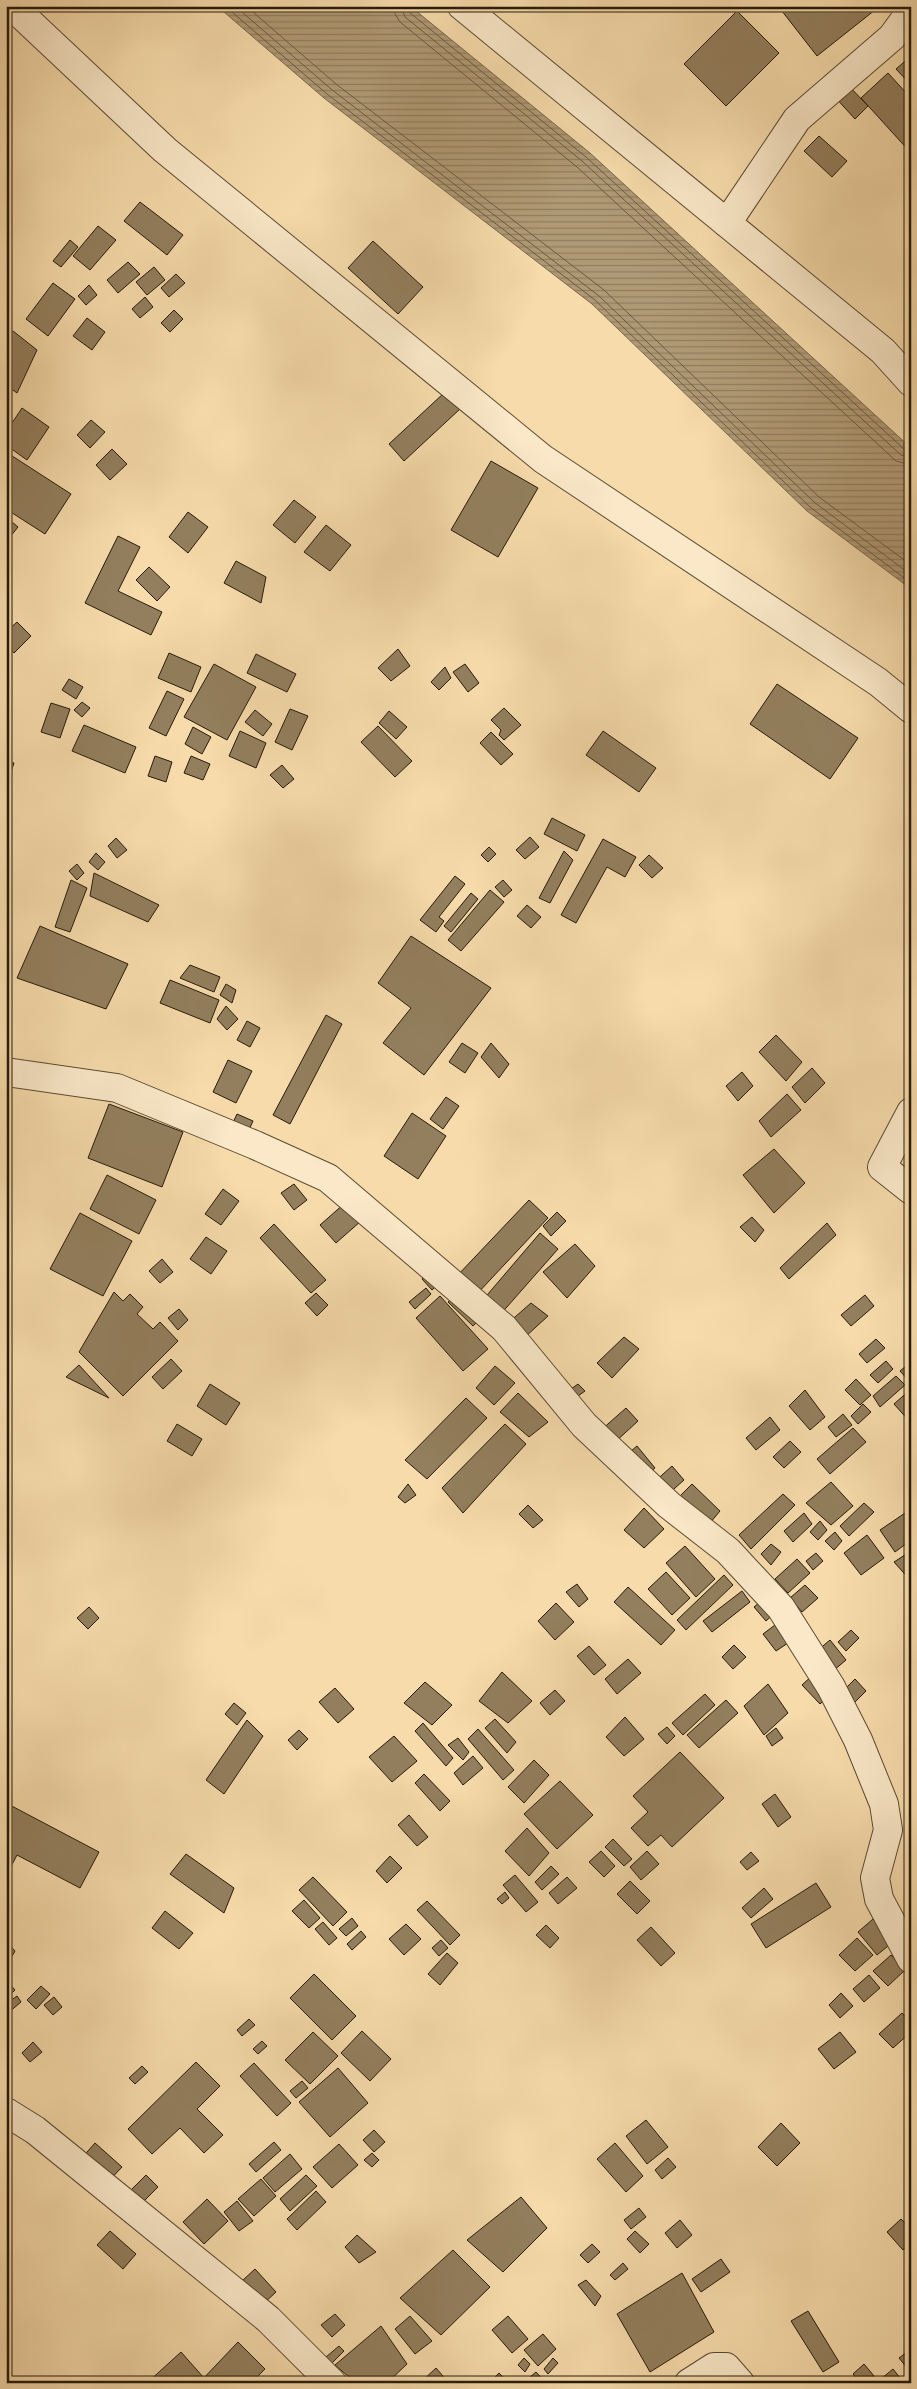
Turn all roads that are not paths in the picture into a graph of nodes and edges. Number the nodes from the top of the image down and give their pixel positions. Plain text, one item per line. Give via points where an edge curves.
1 (12, 6) edge
2 (462, 6) edge
3 (911, 11) edge
4 (727, 223) junction
5 (911, 382) edge
6 (911, 709) edge
7 (6, 1072) edge
8 (911, 1112) edge
9 (911, 1190) edge
10 (911, 1959) edge
11 (6, 2112) edge
12 (332, 2383) edge
13 (689, 2383) edge
14 (740, 2383) edge

1 - 6 street via 165,150 543,460 878,682
2 - 4 street
3 - 4 street via 892,37 797,119
4 - 5 street via 883,351
7 - 10 street via 118,1088 328,1178 504,1328 584,1426 669,1505 728,1551 781,1608 831,1686 858,1740 884,1804 888,1830 875,1878 879,1899
8 - 9 street via 882,1167
11 - 12 street via 35,2130 268,2319
13 - 14 street via 714,2367 726,2367

